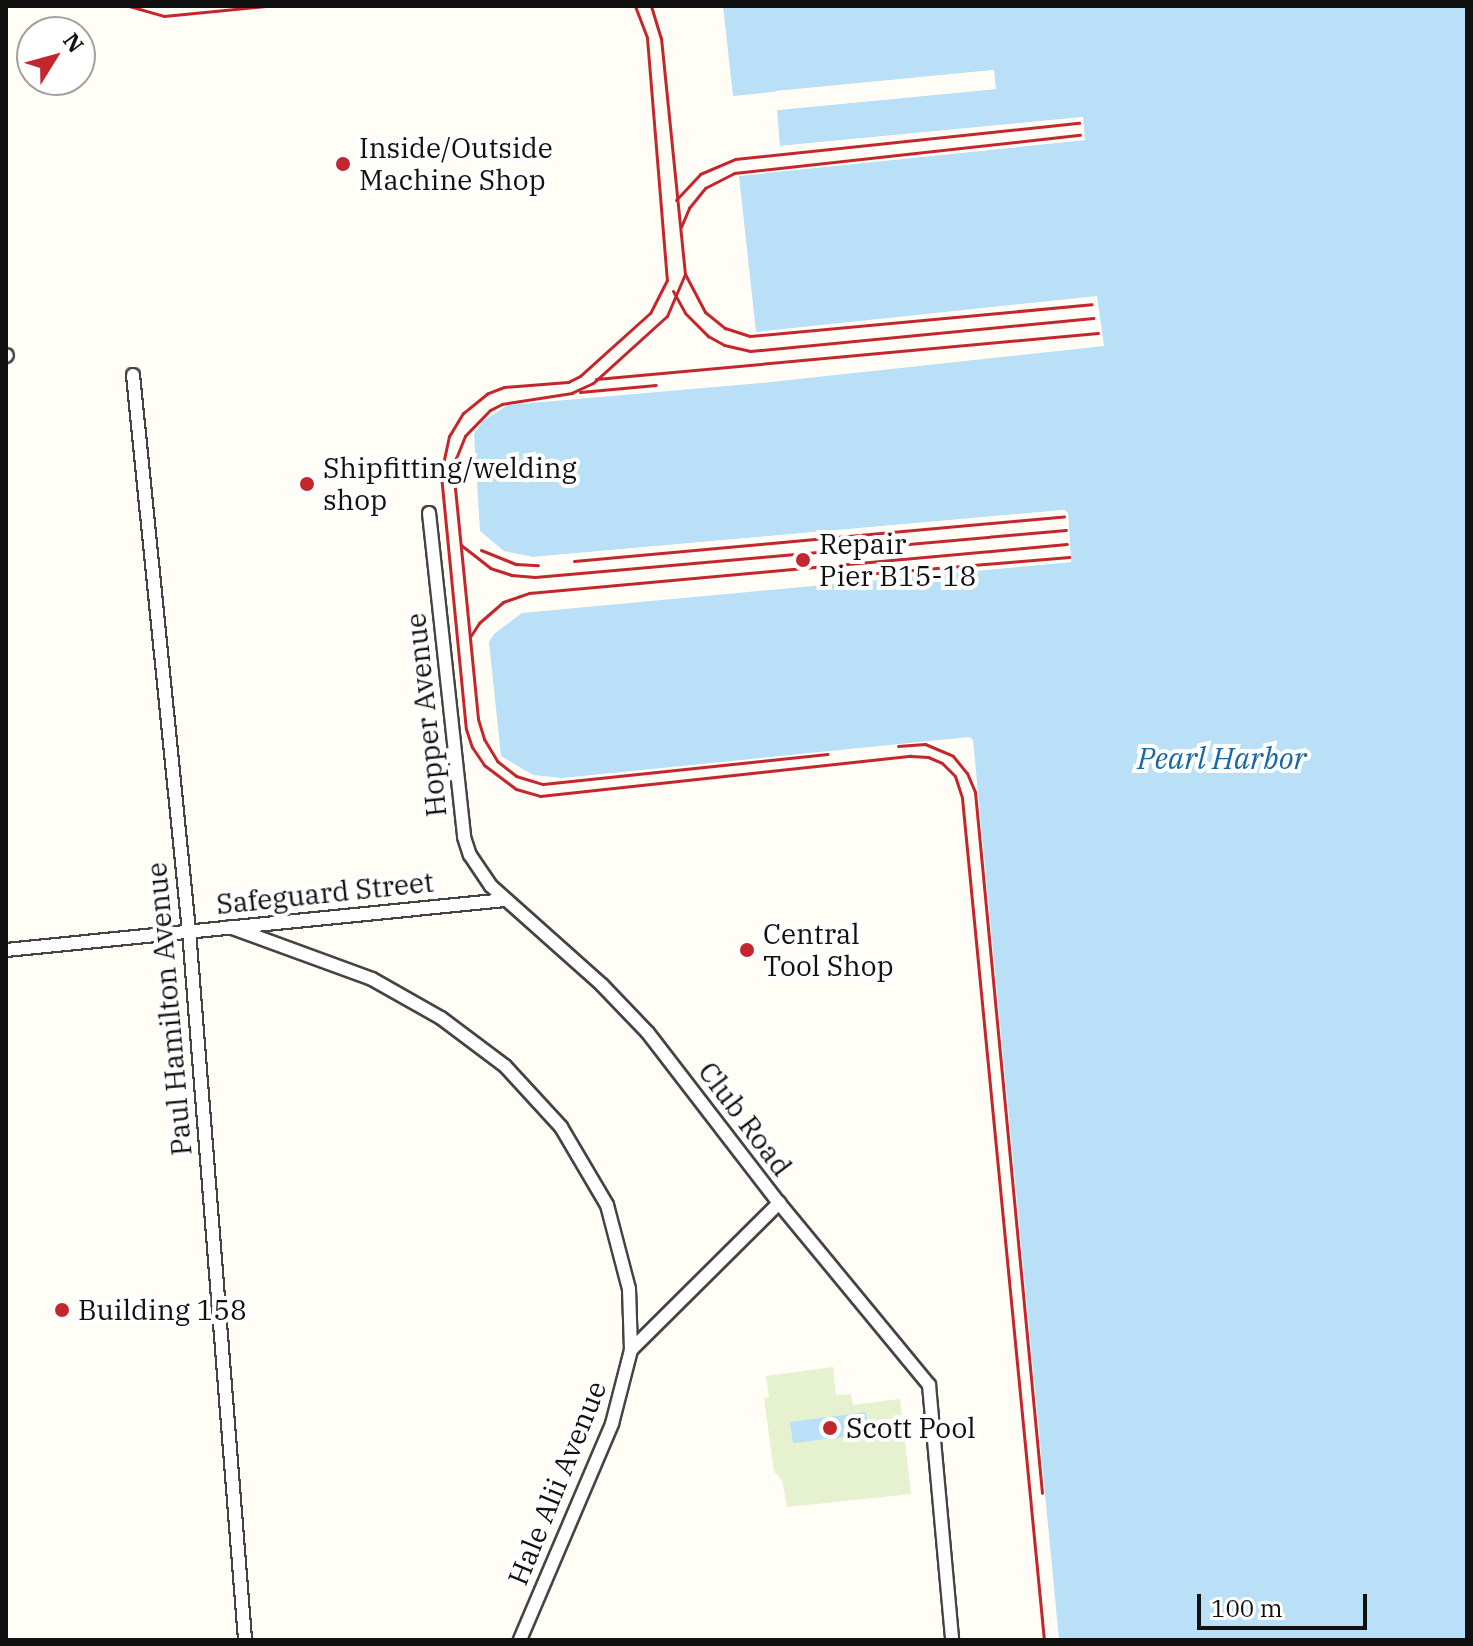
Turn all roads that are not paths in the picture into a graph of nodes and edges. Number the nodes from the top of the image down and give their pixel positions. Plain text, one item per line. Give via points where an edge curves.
1 (133, 375) dead end
2 (429, 513) dead end
3 (505, 900) junction
4 (230, 927) junction
5 (189, 931) junction
6 (6, 950) edge
7 (779, 1203) junction
8 (631, 1350) junction
9 (245, 1640) edge
10 (520, 1640) edge
11 (952, 1640) edge

1 - 5 street, Paul Hamilton Avenue
2 - 3 street, Hopper Avenue via 464,837 479,871
3 - 4 street, Safeguard Street
3 - 7 street, Club Road via 648,1033
4 - 5 street, Safeguard Street
4 - 8 street, Hale Alii Avenue via 372,979 441,1018 505,1066 561,1127 607,1205 629,1289
5 - 6 street, Safeguard Street
5 - 9 street, Paul Hamilton Avenue
7 - 8 street
7 - 11 street, Club Road via 929,1385
8 - 10 street, Hale Alii Avenue via 612,1424

